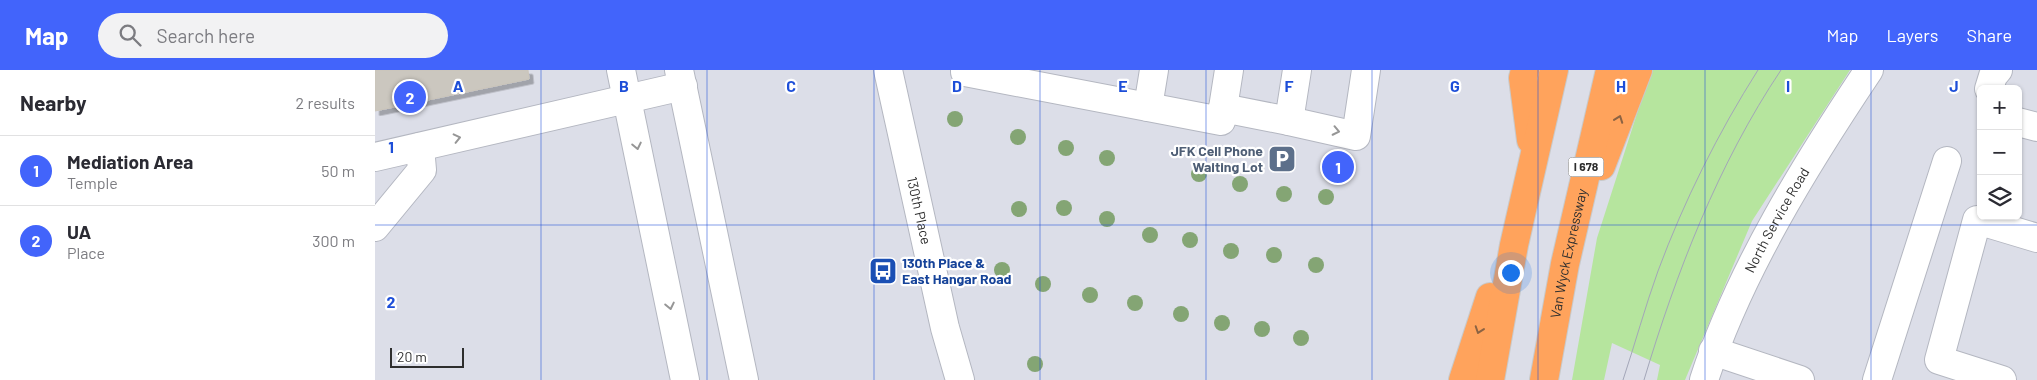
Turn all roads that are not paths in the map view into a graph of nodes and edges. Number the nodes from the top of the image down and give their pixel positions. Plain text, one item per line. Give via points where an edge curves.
1 (621, 70) edge
2 (888, 70) edge
3 (965, 70) edge
4 (1154, 70) edge
5 (1229, 70) edge
6 (1297, 70) edge
7 (1366, 70) edge
8 (1525, 70) edge
9 (1554, 70) edge
10 (1610, 70) edge
11 (1638, 70) edge
12 (1869, 70) edge
13 (1998, 70) edge
14 (681, 78) edge
15 (1990, 85) edge
16 (627, 99) junction
17 (1148, 107) junction
18 (1223, 108) junction
19 (1289, 121) junction
20 (2022, 123) edge
21 (2037, 127) edge
22 (420, 147) junction
23 (375, 157) edge
24 (1533, 158) junction
25 (1947, 161) dead end
26 (1523, 201) junction
27 (375, 227) edge
28 (2037, 238) edge
29 (1565, 264) junction
30 (1713, 351) junction
31 (685, 380) edge
32 (744, 380) edge
33 (960, 380) edge
34 (1463, 380) edge
35 (1490, 380) edge
36 (1544, 380) edge
37 (1703, 380) edge
38 (1800, 380) edge
39 (1877, 380) edge
40 (2002, 380) edge

1 - 16 street
2 - 33 street, 130th Place via 945,328
3 - 17 street
4 - 17 street
5 - 18 street
6 - 19 street
19 -> 7 street via 1357,136
8 - 24 highway via 1523,78
9 - 24 highway
10 - 29 highway, Van Wyck Expressway / I 678
29 -> 11 highway
12 - 30 street, North Service Road via 1820,145 1760,250
13 - 15 street
14 - 16 street
14 - 32 street
22 -> 16 street
16 -> 31 street
17 - 18 street via 1221,121
18 - 19 street
20 - 21 street
22 - 23 street
22 - 27 street via 422,170
24 - 26 highway
25 - 39 street
26 -> 34 highway
26 - 35 highway
28 - 40 street via 1977,220 1939,360
29 - 36 highway, Van Wyck Expressway / I 678
30 - 37 street, North Service Road
30 - 38 street

